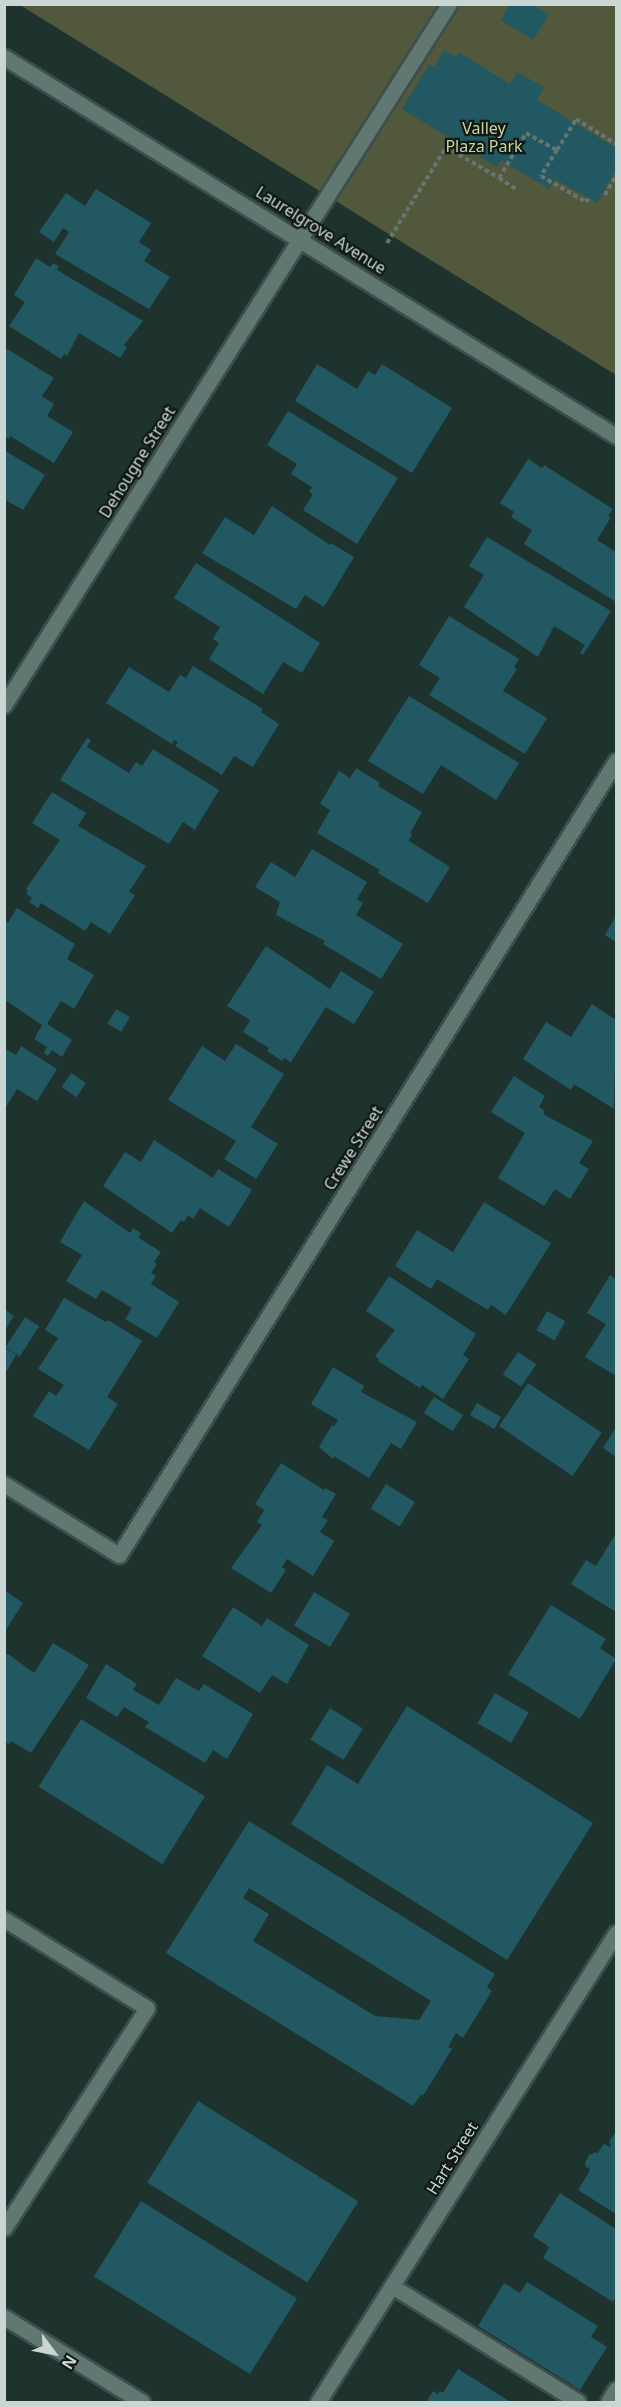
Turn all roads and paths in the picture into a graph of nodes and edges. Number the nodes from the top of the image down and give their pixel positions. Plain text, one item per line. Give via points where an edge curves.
1 (449, 4) edge
2 (4, 57) edge
3 (616, 144) edge
4 (557, 150) junction
5 (616, 177) edge
6 (499, 178) junction
7 (516, 189) dead end
8 (605, 195) dead end
9 (588, 199) dead end
10 (301, 238) junction
11 (387, 243) dead end
12 (616, 436) edge
13 (4, 705) edge
14 (616, 761) edge
15 (4, 1484) edge
16 (4, 1919) edge
17 (616, 1933) edge
18 (4, 2228) edge
19 (392, 2286) junction
20 (4, 2317) edge
21 (616, 2389) edge
22 (142, 2403) edge
23 (318, 2403) edge
24 (578, 2403) edge
25 (608, 2403) edge

1 - 10 street, Dehougne Street
2 - 10 street, Laurelgrove Avenue
3 - 4 path via 576,119
4 - 6 path via 526,133
4 - 9 path via 542,176 586,202
5 - 8 path
6 - 7 path
6 - 11 path via 446,147
10 - 12 street, Laurelgrove Avenue
10 - 13 street, Dehougne Street
14 - 15 street, Crewe Street via 119,1555
16 - 18 street via 147,2008
17 - 19 street, Hart Street
19 - 23 street, Hart Street
19 - 24 street
20 - 22 street
21 - 25 street

